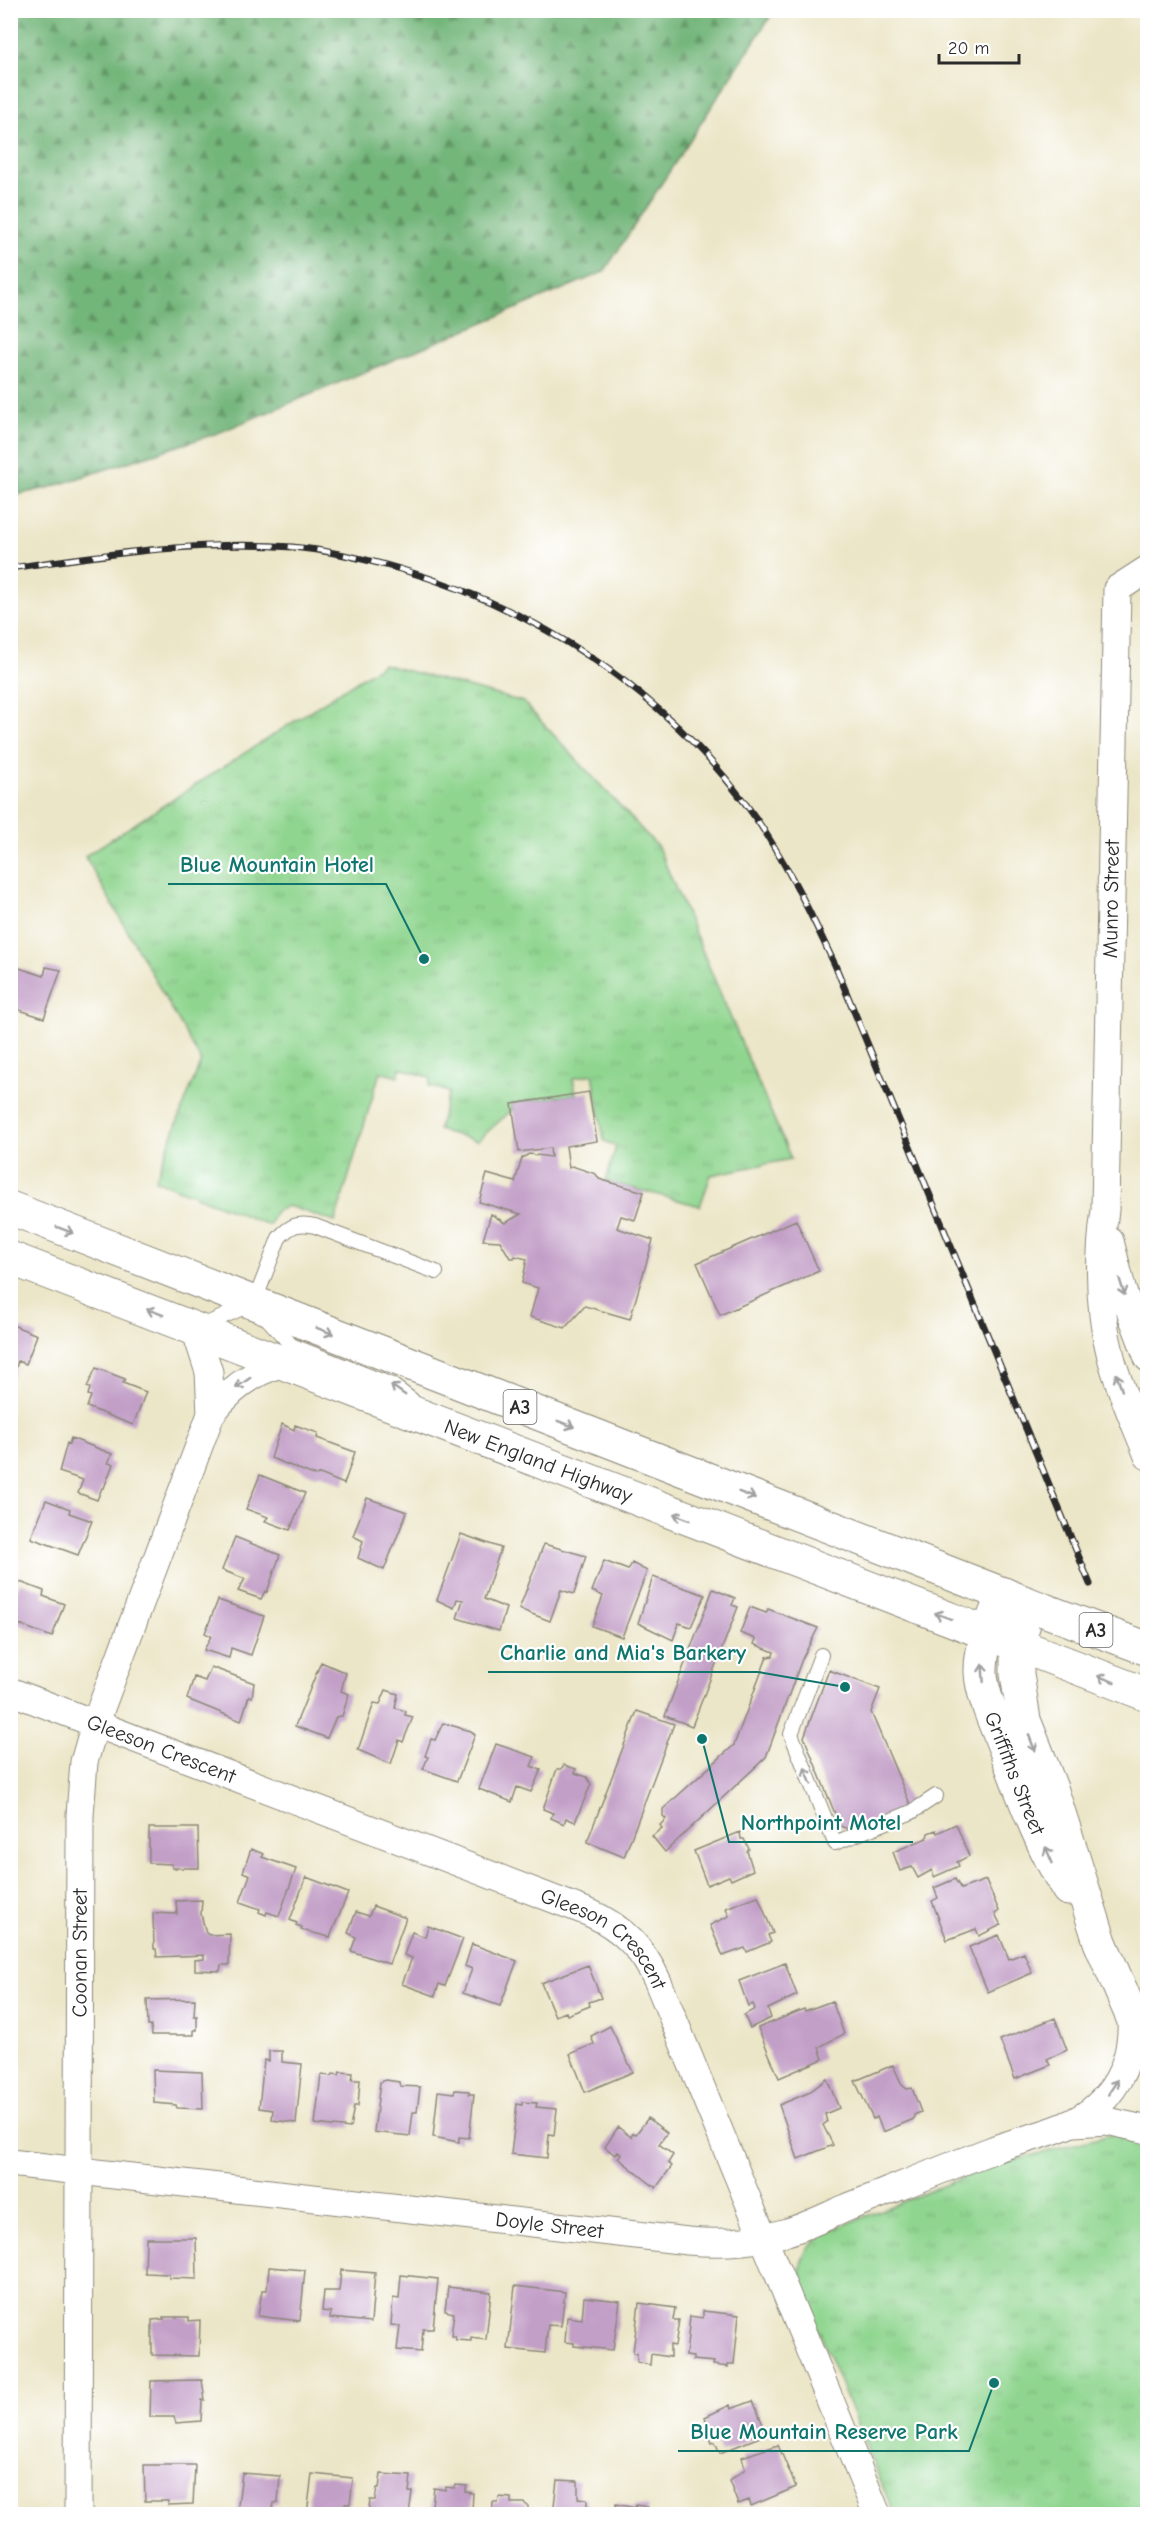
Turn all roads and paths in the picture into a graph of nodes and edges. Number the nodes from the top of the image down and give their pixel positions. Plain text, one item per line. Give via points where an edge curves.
1 (1148, 569) edge
2 (10, 1208) edge
3 (1105, 1210) junction
4 (10, 1258) edge
5 (436, 1272) dead end
6 (189, 1278) junction
7 (254, 1303) junction
8 (195, 1329) junction
9 (1148, 1358) edge
10 (284, 1363) junction
11 (211, 1414) junction
12 (444, 1425) junction
13 (1148, 1456) edge
14 (1026, 1603) junction
15 (1002, 1639) junction
16 (1148, 1649) edge
17 (821, 1655) dead end
18 (10, 1690) edge
19 (1148, 1695) edge
20 (94, 1724) junction
21 (936, 1796) dead end
22 (1131, 2013) junction
23 (1148, 2053) edge
24 (1069, 2124) junction
25 (1148, 2130) edge
26 (10, 2163) edge
27 (81, 2172) junction
28 (763, 2238) junction
29 (78, 2514) edge
30 (877, 2514) edge

1 - 3 street, Munro Street via 1117,589
2 -> 6 main road, A3
3 -> 9 street, Munro Street via 1124,1292
13 -> 3 street, Munro Street via 1120,1386 1105,1328 1100,1269
8 -> 4 main road, New England Highway / A3
5 - 7 lane via 315,1226 295,1225 279,1238
6 - 7 main road, A3
6 - 8 main road via 204,1288 210,1304 203,1323
7 - 8 lane
12 -> 7 lane via 392,1385 291,1345
7 -> 14 main road, A3
8 - 10 main road, New England Highway / A3
8 - 11 street, Coonan Street via 208,1372
10 -> 11 street, Coonan Street via 256,1373 238,1385
10 - 12 main road, New England Highway / A3
11 - 20 street, Coonan Street
15 -> 12 main road, New England Highway / A3
14 - 15 main road, Griffiths Street
14 - 16 main road, A3, bridge
19 -> 15 main road, New England Highway / A3, bridge
15 - 22 main road, Griffiths Street via 1017,1674 1024,1720 1052,1791 1100,1942
21 -> 17 lane via 912,1812 835,1844 791,1734
18 - 20 street, Gleeson Crescent
20 - 27 street, Coonan Street via 84,1762 80,1815
20 - 28 street, Gleeson Crescent via 590,1913 617,1927 651,1965
22 - 23 main road, Griffiths Street
24 -> 22 street, Doyle Street via 1097,2107 1117,2083 1130,2049
24 - 25 street, Doyle Street via 1107,2121
24 - 28 street, Doyle Street via 993,2149 809,2225
26 - 27 street, Doyle Street
27 - 28 street, Doyle Street via 688,2241
27 - 29 street, Coonan Street
28 - 30 street, Gleeson Crescent

